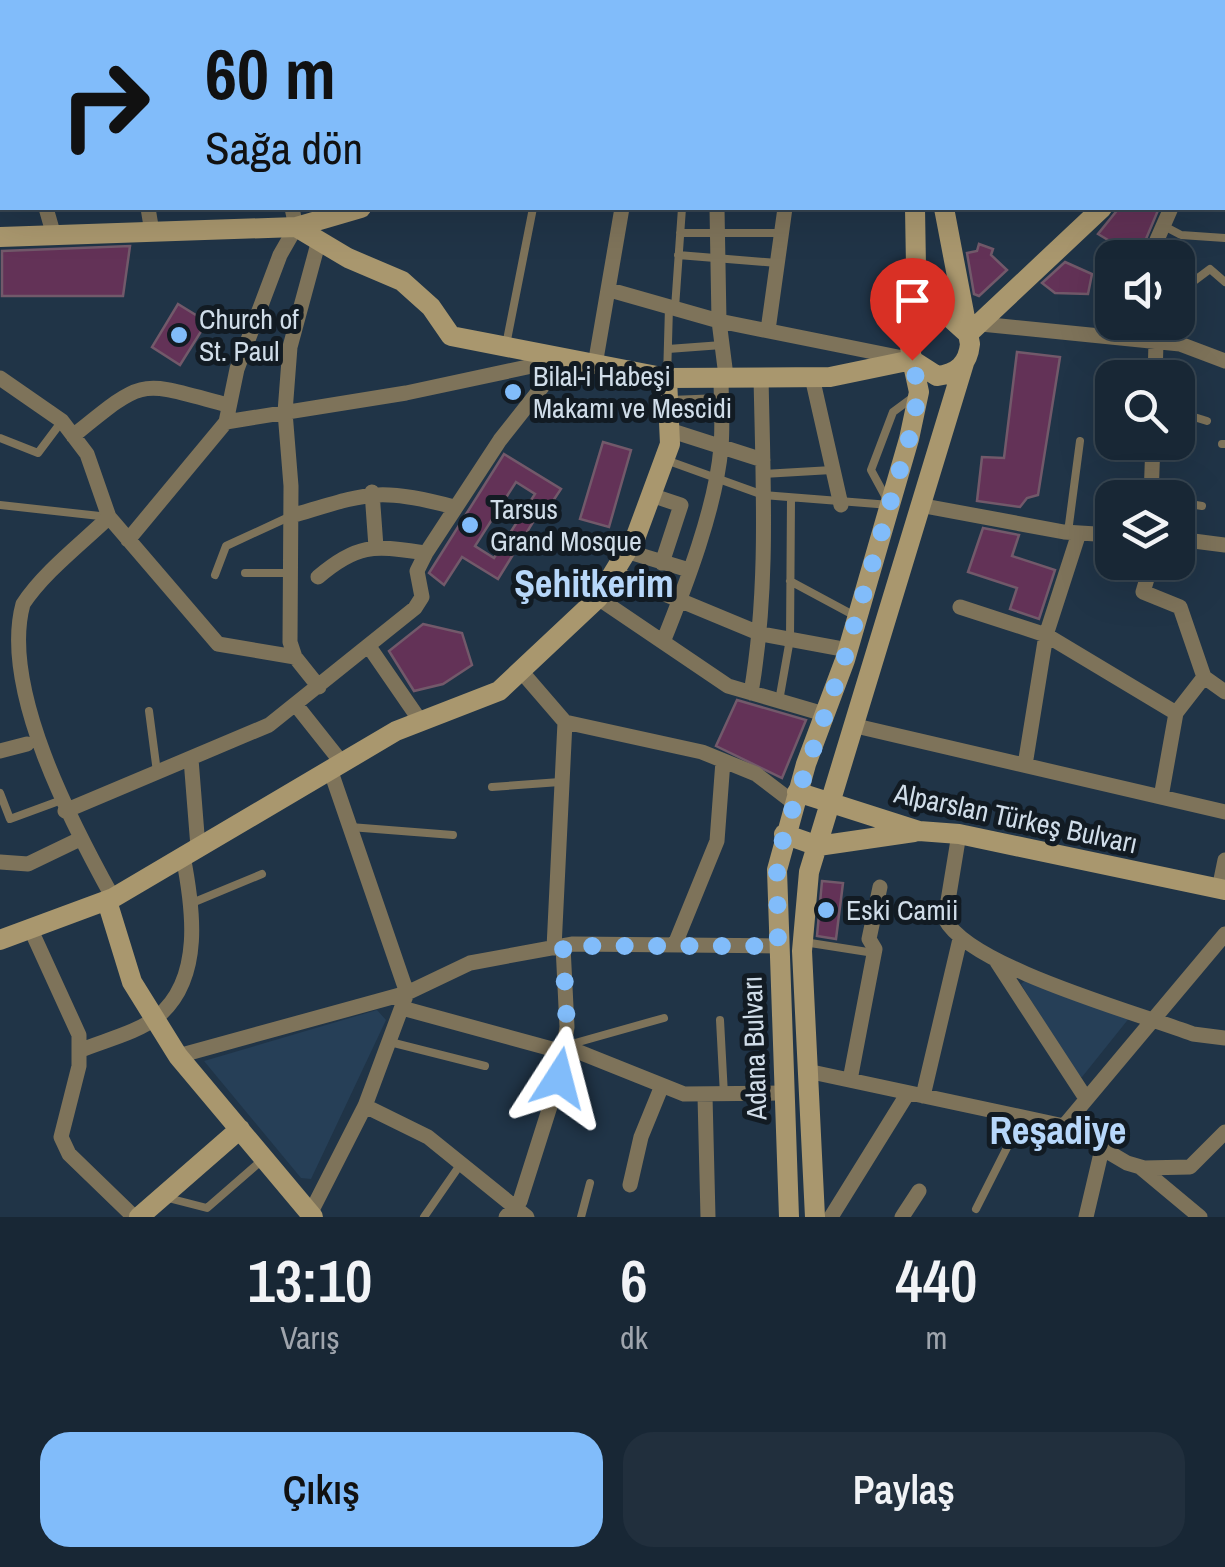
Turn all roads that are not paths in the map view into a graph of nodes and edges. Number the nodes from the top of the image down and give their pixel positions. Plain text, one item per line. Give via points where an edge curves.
1 (47, 210) edge
2 (148, 210) edge
3 (347, 210) edge
4 (533, 210) edge
5 (622, 210) edge
6 (682, 210) edge
7 (717, 210) edge
8 (785, 210) edge
9 (915, 210) edge
10 (945, 210) edge
11 (1100, 210) edge
12 (1170, 210) edge
13 (294, 217) edge
14 (1164, 226) junction
15 (152, 232) junction
16 (680, 233) junction
17 (717, 233) junction
18 (781, 233) junction
19 (54, 236) junction
20 (0, 237) edge
21 (1225, 238) edge
22 (318, 240) junction
23 (1157, 240) edge
24 (678, 255) junction
25 (718, 258) junction
26 (777, 263) junction
27 (1195, 280) edge
28 (1225, 282) edge
29 (610, 290) junction
30 (672, 308) junction
31 (719, 321) junction
32 (917, 325) junction
33 (975, 329) junction
34 (768, 330) junction
35 (1095, 338) edge
36 (1127, 340) edge
37 (1179, 340) edge
38 (1156, 342) junction
39 (1180, 344) junction
40 (722, 345) junction
41 (506, 347) junction
42 (668, 349) junction
43 (564, 359) junction
44 (912, 360) junction
45 (1156, 360) edge
46 (1225, 361) edge
47 (964, 363) junction
48 (596, 365) junction
49 (723, 376) junction
50 (760, 376) junction
51 (812, 377) junction
52 (0, 378) edge
53 (667, 378) junction
54 (721, 398) junction
55 (668, 400) junction
56 (286, 412) junction
57 (227, 413) junction
58 (1195, 417) edge
59 (1206, 420) dead end
60 (62, 421) junction
61 (670, 430) junction
62 (73, 436) junction
63 (0, 438) edge
64 (1080, 441) dead end
65 (721, 447) junction
66 (664, 460) junction
67 (763, 467) junction
68 (832, 470) junction
69 (715, 478) junction
70 (372, 492) junction
71 (651, 494) junction
72 (764, 496) junction
73 (791, 499) junction
74 (841, 505) junction
75 (1195, 505) edge
76 (0, 506) edge
77 (890, 506) junction
78 (920, 506) junction
79 (1202, 506) dead end
80 (454, 507) junction
81 (291, 516) junction
82 (109, 517) junction
83 (1074, 532) junction
84 (1095, 534) edge
85 (128, 540) junction
86 (1195, 542) edge
87 (376, 546) junction
88 (1225, 546) edge
89 (626, 552) junction
90 (426, 553) junction
91 (662, 562) junction
92 (689, 570) junction
93 (244, 573) dead end
94 (290, 573) junction
95 (614, 573) junction
96 (215, 575) dead end
97 (318, 576) dead end
98 (1147, 580) edge
99 (790, 581) junction
100 (598, 598) junction
101 (680, 601) junction
102 (960, 607) dead end
103 (857, 617) junction
104 (761, 634) junction
105 (1046, 635) junction
106 (3, 638) edge
107 (790, 639) junction
108 (663, 642) junction
109 (370, 648) junction
110 (848, 650) junction
111 (295, 657) junction
112 (521, 671) junction
113 (1204, 677) junction
114 (319, 688) junction
115 (1225, 692) edge
116 (751, 694) junction
117 (779, 701) junction
118 (296, 705) junction
119 (149, 711) dead end
120 (1176, 713) junction
121 (824, 714) junction
122 (421, 722) junction
123 (565, 722) junction
124 (856, 726) junction
125 (27, 744) junction
126 (0, 751) edge
127 (191, 760) junction
128 (724, 761) junction
129 (1026, 765) junction
130 (336, 766) junction
131 (157, 772) junction
132 (560, 782) junction
133 (492, 787) dead end
134 (0, 793) edge
135 (1162, 797) junction
136 (796, 798) junction
137 (832, 803) junction
138 (62, 806) junction
139 (1225, 812) edge
140 (350, 827) junction
141 (919, 831) junction
142 (784, 834) junction
143 (959, 834) junction
144 (453, 835) dead end
145 (80, 838) junction
146 (818, 846) junction
147 (190, 852) junction
148 (1225, 860) edge
149 (0, 862) edge
150 (262, 874) dead end
151 (880, 887) dead end
152 (1222, 889) edge
153 (110, 899) junction
154 (192, 903) junction
155 (31, 930) junction
156 (1225, 934) edge
157 (960, 939) junction
158 (0, 940) edge
159 (803, 942) junction
160 (676, 944) junction
161 (778, 946) junction
162 (558, 947) junction
163 (874, 953) junction
164 (997, 962) junction
165 (404, 1000) junction
166 (156, 1018) junction
167 (664, 1018) dead end
168 (1152, 1019) junction
169 (720, 1020) dead end
170 (1225, 1038) edge
171 (390, 1042) junction
172 (564, 1049) junction
173 (78, 1052) junction
174 (178, 1056) junction
175 (485, 1066) dead end
176 (808, 1071) junction
177 (850, 1080) junction
178 (661, 1088) junction
179 (783, 1092) junction
180 (915, 1094) junction
181 (706, 1096) junction
182 (724, 1096) junction
183 (1085, 1097) junction
184 (366, 1106) junction
185 (1022, 1118) junction
186 (1064, 1126) junction
187 (240, 1128) junction
188 (1225, 1132) edge
189 (1102, 1149) junction
190 (264, 1158) junction
191 (463, 1162) junction
192 (1140, 1166) junction
193 (590, 1183) dead end
194 (630, 1185) dead end
195 (918, 1191) dead end
196 (162, 1197) junction
197 (976, 1209) dead end
198 (516, 1214) edge
199 (311, 1215) edge
200 (821, 1215) edge
201 (136, 1217) edge
202 (424, 1217) edge
203 (581, 1217) edge
204 (708, 1217) edge
205 (788, 1217) edge
206 (902, 1217) edge
207 (1086, 1217) edge
208 (1200, 1217) edge

1 - 19 street
2 - 15 street
3 - 13 main road
4 - 41 lane
5 - 29 street
6 - 16 lane
7 - 17 street
8 - 18 street
9 - 32 main road
10 - 33 main road
11 - 33 main road
12 - 14 street
13 - 15 main road
13 - 22 main road
13 - 57 street via 236,368
14 - 21 lane via 1181,236
14 - 23 street
15 - 19 main road
16 - 17 lane
16 - 24 lane
17 - 18 lane
17 - 25 street
18 - 26 street
19 - 20 main road
22 - 41 main road via 402,281 451,336
22 - 56 street via 290,347
24 - 25 lane
24 - 30 lane
25 - 26 lane
25 - 31 street
26 - 34 street
27 - 28 lane via 1210,269
29 - 30 street
29 - 48 street
30 - 31 street
30 - 42 lane
31 - 34 street
31 - 40 street
32 - 33 main road via 947,315
32 - 44 main road via 909,339
33 - 35 street
33 - 47 main road
34 - 44 street
36 - 38 street
37 - 39 lane
38 - 39 street
38 - 45 street
39 - 46 street
40 - 42 lane
40 - 49 street
41 - 43 main road
42 - 53 lane
43 - 48 main road
43 - 56 street
43 - 80 street
44 - 47 main road via 937,376
44 - 51 main road
44 - 77 main road, Adana Bulvarı via 919,392
47 - 78 main road, Adana Bulvarı
48 - 53 main road
49 - 50 main road
49 - 53 main road
49 - 54 street
50 - 51 main road
50 - 67 street
51 - 68 street
52 - 60 street
53 - 55 main road
54 - 55 lane
54 - 65 street
55 - 61 main road
56 - 57 street
56 - 81 street
57 - 62 street via 160,387 134,388
57 - 85 street
58 - 59 lane
60 - 62 street
60 - 63 lane via 38,453
61 - 65 street
61 - 66 main road
62 - 82 street via 87,454
64 - 83 lane
65 - 67 street
65 - 69 street
66 - 69 lane
66 - 71 main road
67 - 68 lane
67 - 72 street
68 - 74 street
69 - 72 lane
69 - 92 street
70 - 80 street
70 - 81 street
70 - 87 street
71 - 89 main road
71 - 91 street via 681,505
72 - 73 lane
72 - 104 street
73 - 74 lane
73 - 99 lane
74 - 77 lane
75 - 79 lane
76 - 82 lane
77 - 103 main road, Adana Bulvarı
78 - 83 street
78 - 124 main road, Adana Bulvarı
80 - 90 street
81 - 94 street
81 - 96 lane via 226,546
82 - 85 street
82 - 106 street via 24,603
83 - 84 street
83 - 105 street
85 - 111 street via 218,644
86 - 88 street
87 - 90 street
87 - 97 street via 346,553
89 - 91 street
89 - 95 main road
90 - 109 street via 417,571 422,596
91 - 92 street
92 - 101 street
93 - 94 lane
94 - 111 street
95 - 100 main road
95 - 101 street
98 - 113 street via 1143,592 1180,607
99 - 103 lane
99 - 107 lane
100 - 108 street
100 - 112 main road
101 - 104 street
101 - 108 street
102 - 105 street
103 - 110 main road, Adana Bulvarı
104 - 107 street
104 - 116 street
105 - 120 street
105 - 129 street
106 - 125 street via 6,682
107 - 110 street
107 - 117 lane
108 - 116 street
109 - 114 street
109 - 122 street
110 - 121 main road, Adana Bulvarı
111 - 114 street
112 - 122 main road via 498,690
112 - 123 street
113 - 115 street
113 - 120 street
114 - 118 street
116 - 117 street
117 - 121 street
118 - 127 street via 240,741
118 - 130 street
119 - 131 lane
120 - 135 street
121 - 136 main road, Adana Bulvarı
122 - 130 main road
123 - 128 street
123 - 132 street
124 - 129 street
124 - 137 main road, Adana Bulvarı
125 - 126 street
125 - 138 street
127 - 131 street
127 - 147 street
128 - 136 street
128 - 160 street via 717,841
129 - 135 street
130 - 140 street
130 - 147 main road
131 - 138 street
132 - 133 lane
132 - 162 street
134 - 138 lane via 10,819
135 - 139 street
136 - 137 main road, Alparslan Türkeş Bulvarı
136 - 142 main road, Adana Bulvarı
137 - 141 main road, Alparslan Türkeş Bulvarı
137 - 146 main road, Adana Bulvarı
138 - 145 street
140 - 144 lane
140 - 165 street
141 - 143 main road, Alparslan Türkeş Bulvarı
141 - 146 main road
142 - 146 main road
142 - 161 main road, Adana Bulvarı via 777,870
143 - 152 main road, Alparslan Türkeş Bulvarı
143 - 157 street via 945,919
145 - 149 street via 28,864
145 - 153 street
146 - 159 main road, Adana Bulvarı
147 - 153 main road
147 - 154 street
148 - 152 street
150 - 154 lane
151 - 163 street via 869,939
153 - 155 main road
153 - 166 main road via 125,966
154 - 166 street via 185,967 176,994
155 - 158 main road
155 - 173 street via 78,1036
156 - 168 street
157 - 164 street
157 - 180 street
159 - 163 lane
159 - 176 main road, Adana Bulvarı
160 - 161 street
160 - 162 street
161 - 179 main road, Adana Bulvarı
162 - 165 street via 470,963
162 - 172 street
163 - 177 street
164 - 168 street
164 - 183 street
165 - 171 street
165 - 172 street
165 - 174 street
166 - 173 street
166 - 174 main road
167 - 172 lane
168 - 170 street
168 - 183 street
169 - 182 lane
171 - 175 lane
171 - 184 street
172 - 178 street
172 - 198 street
173 - 201 street via 61,1138 69,1154
174 - 187 main road
176 - 177 street
176 - 200 main road, Adana Bulvarı
177 - 180 street
178 - 181 street
178 - 194 street
179 - 182 street
179 - 205 main road, Adana Bulvarı
180 - 185 street
180 - 200 street
181 - 182 street
181 - 204 street
183 - 186 street
184 - 191 street
184 - 199 street
185 - 186 street
185 - 197 lane
186 - 189 street
187 - 190 main road
187 - 196 main road
188 - 192 street via 1190,1167
189 - 192 street
189 - 207 street
190 - 196 lane via 207,1208
190 - 199 main road
191 - 198 street
191 - 202 lane
192 - 208 street
193 - 203 lane
195 - 206 street
196 - 201 main road

